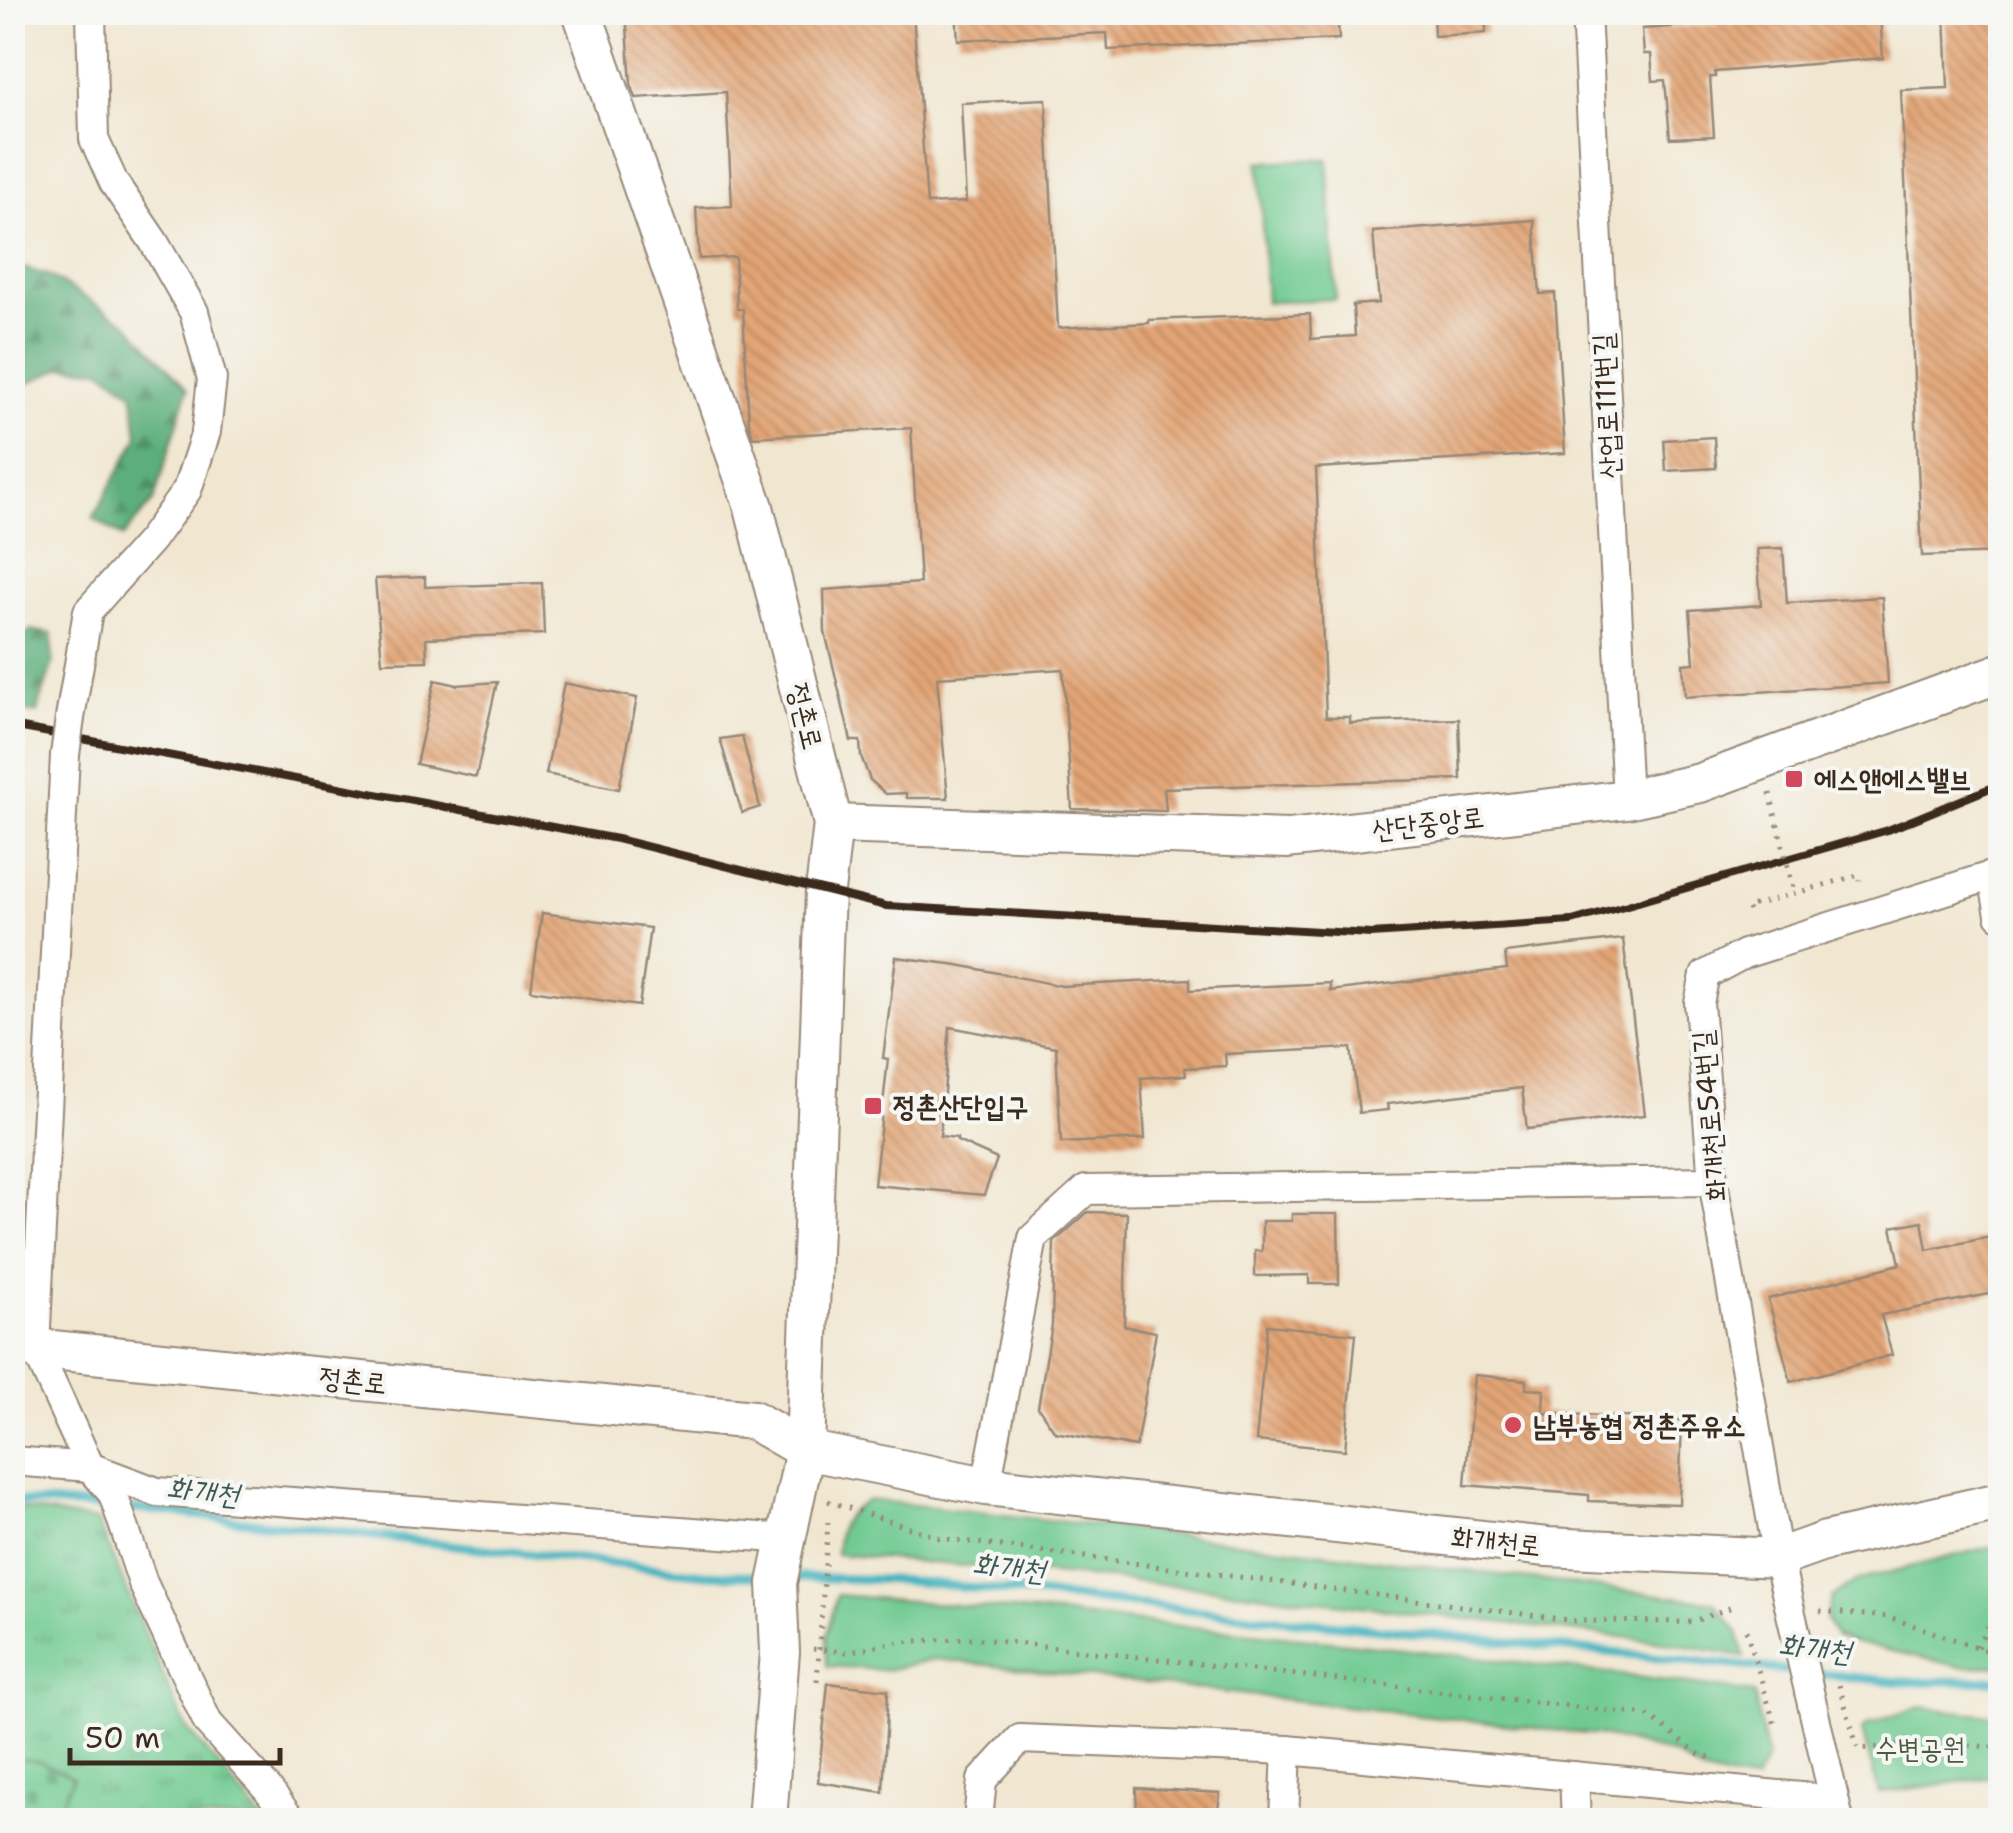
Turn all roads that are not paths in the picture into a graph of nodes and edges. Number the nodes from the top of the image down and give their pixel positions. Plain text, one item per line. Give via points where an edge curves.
1 (91, 12) edge
2 (582, 12) edge
3 (1586, 12) edge
4 (2000, 673) edge
5 (1627, 799) junction
6 (833, 824) junction
7 (1997, 875) edge
8 (2000, 915) edge
9 (1713, 1181) junction
10 (24, 1346) edge
11 (806, 1450) junction
12 (12, 1461) edge
13 (90, 1467) junction
14 (986, 1486) junction
15 (2000, 1502) edge
16 (782, 1559) junction
17 (1781, 1572) junction
18 (1287, 1750) junction
19 (1574, 1776) junction
20 (1836, 1810) edge
21 (291, 1820) edge
22 (766, 1820) edge
23 (978, 1820) edge
24 (1284, 1820) edge
25 (1576, 1820) edge

1 - 10 street, bridge via 94,139 194,312 212,379 206,432 187,490 88,612 65,754
2 - 6 main road, 정촌로 via 754,507
3 - 5 street, 산업로111번길
4 - 5 main road, 산단중앙로 via 1700,783
5 - 6 main road, 산단중앙로 via 1288,839
6 - 11 main road, 정촌로 via 825,890
7 - 8 street, 화개천로54번길
7 - 9 street, 화개천로54번길 via 1744,954 1704,974 1699,1003
9 - 14 street via 1086,1190 1032,1238
9 - 17 street, 화개천로54번길
10 - 11 main road, 정촌로 via 753,1420
10 - 13 street
11 - 14 main road, 화개천로
11 - 16 main road, 정촌로
12 - 13 street
13 - 16 street via 157,1492
13 - 21 street via 113,1494 143,1583 208,1723
14 - 17 main road, 화개천로
15 - 17 main road, 화개천로 via 1826,1542
16 - 22 main road, 정촌로
17 - 20 street, 화개천로54번길
18 - 19 street
18 - 23 street via 1020,1739 982,1780
18 - 24 street
19 - 20 street
19 - 25 street

